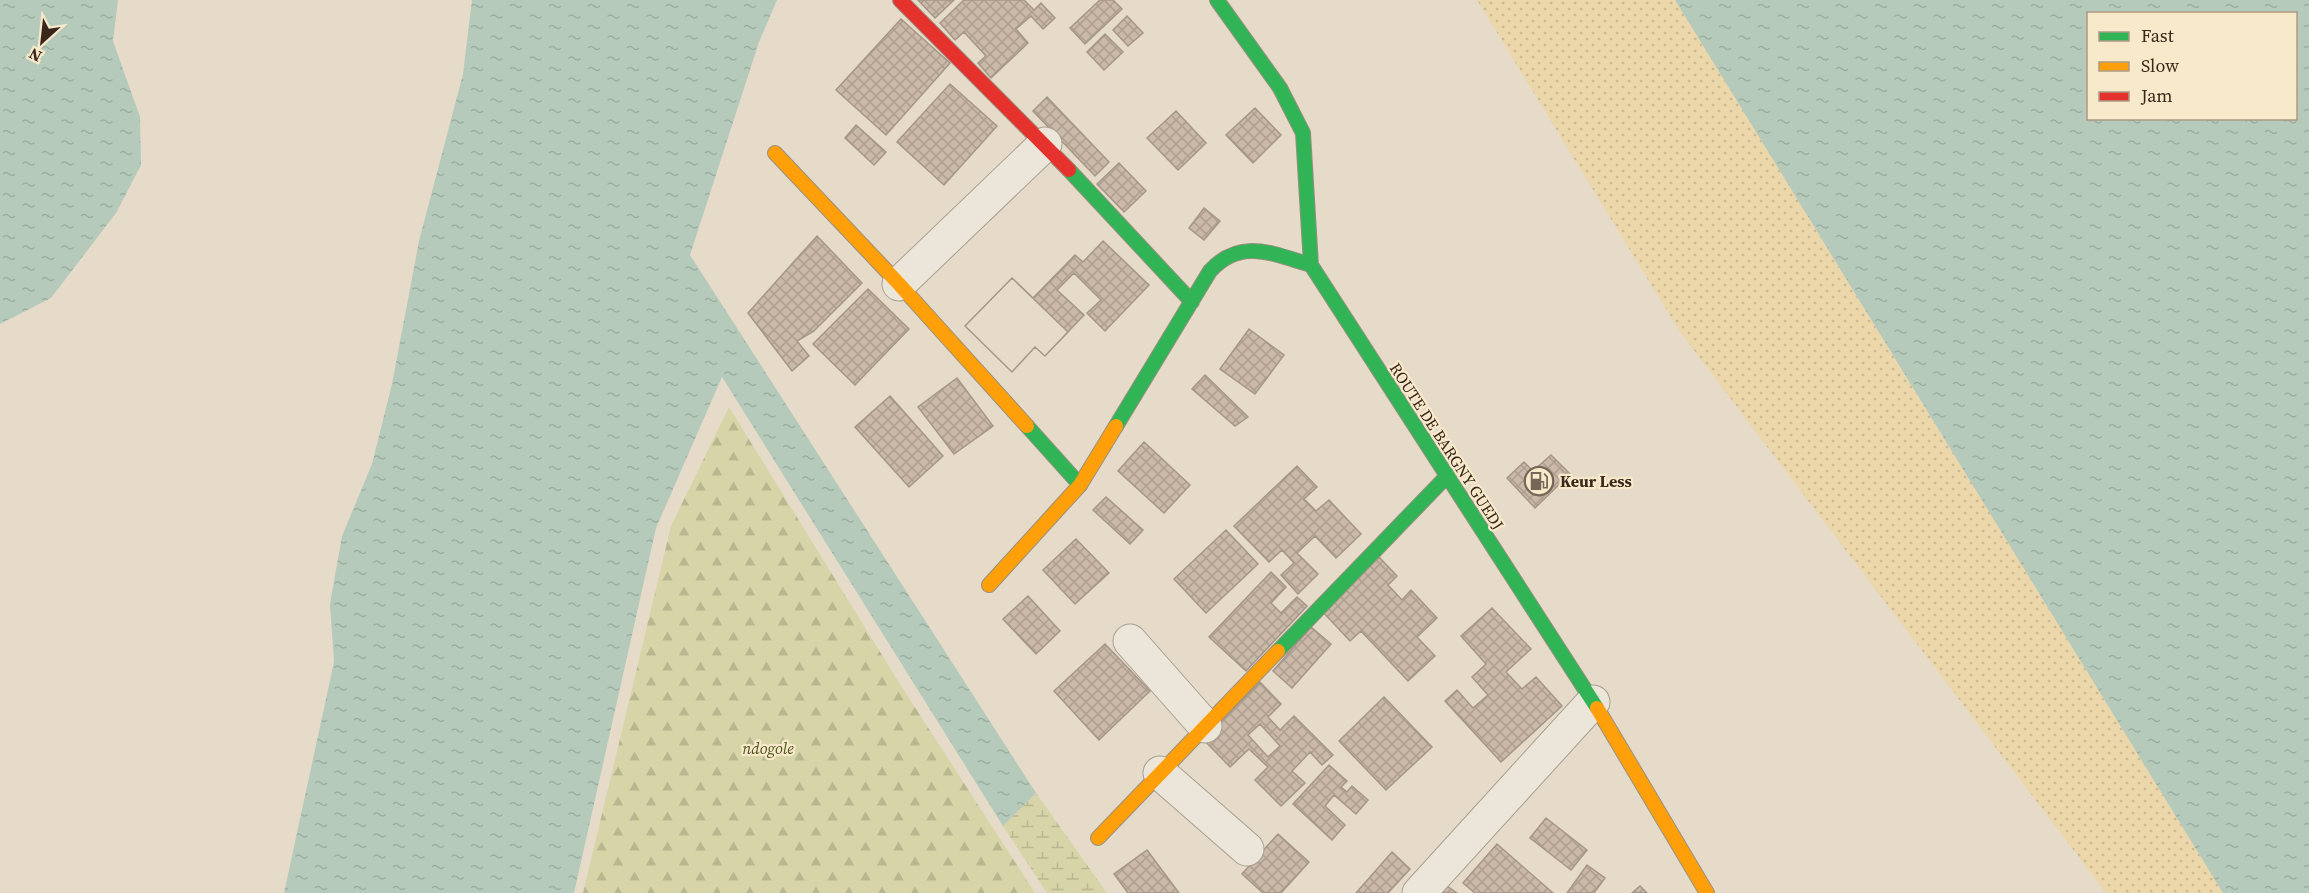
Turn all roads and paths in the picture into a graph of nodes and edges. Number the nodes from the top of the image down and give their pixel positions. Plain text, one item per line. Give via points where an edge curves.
1 (900, 0) edge
2 (1217, 0) edge
3 (1045, 144) junction
4 (776, 153) dead end
5 (1311, 265) junction
6 (899, 284) junction
7 (1192, 302) junction
8 (1448, 475) junction
9 (1080, 485) junction
10 (989, 585) dead end
11 (1130, 641) dead end
12 (1593, 702) junction
13 (1205, 726) junction
14 (1160, 772) junction
15 (1098, 838) dead end
16 (1248, 849) dead end
17 (1419, 893) edge
18 (1707, 893) edge

1 - 3 street
2 - 5 street, ROUTE DE BARGNY GUEDJ via 1280,88 1303,133
3 - 6 street
3 - 7 street
4 - 6 street
5 - 7 street via 1266,253 1227,255 1210,271
5 - 8 street, ROUTE DE BARGNY GUEDJ
6 - 9 street
7 - 9 street
8 - 12 street, ROUTE DE BARGNY GUEDJ
8 - 13 street
9 - 10 street
11 - 13 street
12 - 17 street
12 - 18 street, ROUTE DE BARGNY GUEDJ
13 - 14 street
14 - 15 street
14 - 16 street

